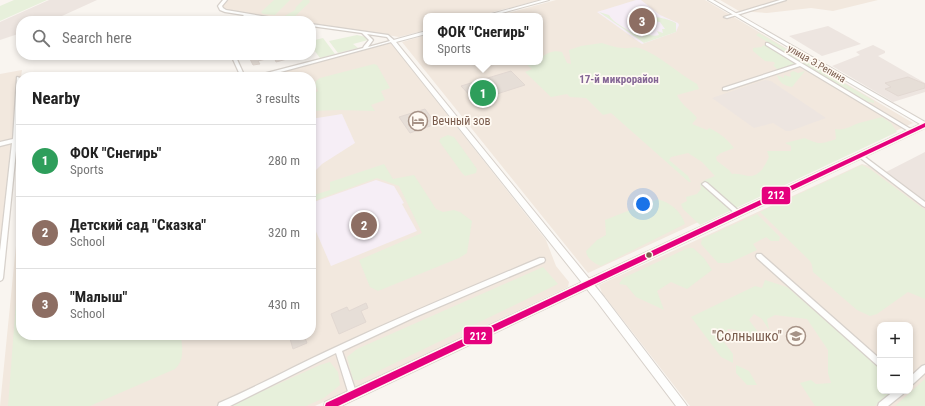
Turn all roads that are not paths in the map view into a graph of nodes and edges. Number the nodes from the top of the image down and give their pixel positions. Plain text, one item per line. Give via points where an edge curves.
1 (225, 0) edge
2 (547, 0) edge
3 (710, 0) edge
4 (784, 0) edge
5 (497, 13) edge
6 (247, 15) joint
7 (735, 15) junction
8 (253, 16) edge
9 (726, 18) dead end
10 (316, 26) edge
11 (364, 33) junction
12 (423, 33) edge
13 (393, 41) junction
14 (767, 44) dead end
15 (362, 49) junction
16 (235, 60) edge
17 (801, 64) junction
18 (241, 72) edge
19 (275, 72) edge
20 (725, 89) dead end
21 (925, 125) edge
22 (912, 131) junction
23 (16, 140) edge
24 (0, 144) edge
25 (16, 154) edge
26 (861, 156) junction
27 (705, 184) dead end
28 (925, 205) edge
29 (738, 213) junction
30 (2, 248) edge
31 (759, 256) dead end
32 (542, 260) dead end
33 (0, 278) edge
34 (588, 284) junction
35 (338, 350) junction
36 (877, 361) edge
37 (925, 368) edge
38 (913, 379) edge
39 (353, 394) junction
40 (896, 394) edge
41 (222, 406) edge
42 (329, 406) edge
43 (682, 406) edge
44 (882, 406) edge

1 - 6 street via 220,8
2 - 5 street
3 - 7 street, улица Э.Репина
4 - 7 street
6 - 8 street
7 - 9 street
7 - 21 street, улица Э.Репина
10 - 11 street
11 - 13 street via 388,36
11 - 15 street via 371,40
12 - 13 street
13 - 15 street
13 - 34 street
14 - 17 street
15 - 19 street
16 - 18 street
17 - 20 street
17 - 22 street
21 - 22 main road
22 - 26 main road
23 - 24 street
25 - 30 street
26 - 28 street
26 - 29 main road
27 - 29 street
29 - 34 main road
30 - 33 street
31 - 36 street
32 - 35 street
34 - 39 main road
34 - 43 street
35 - 39 street
35 - 41 street
37 - 38 street
39 - 42 main road
40 - 44 street

